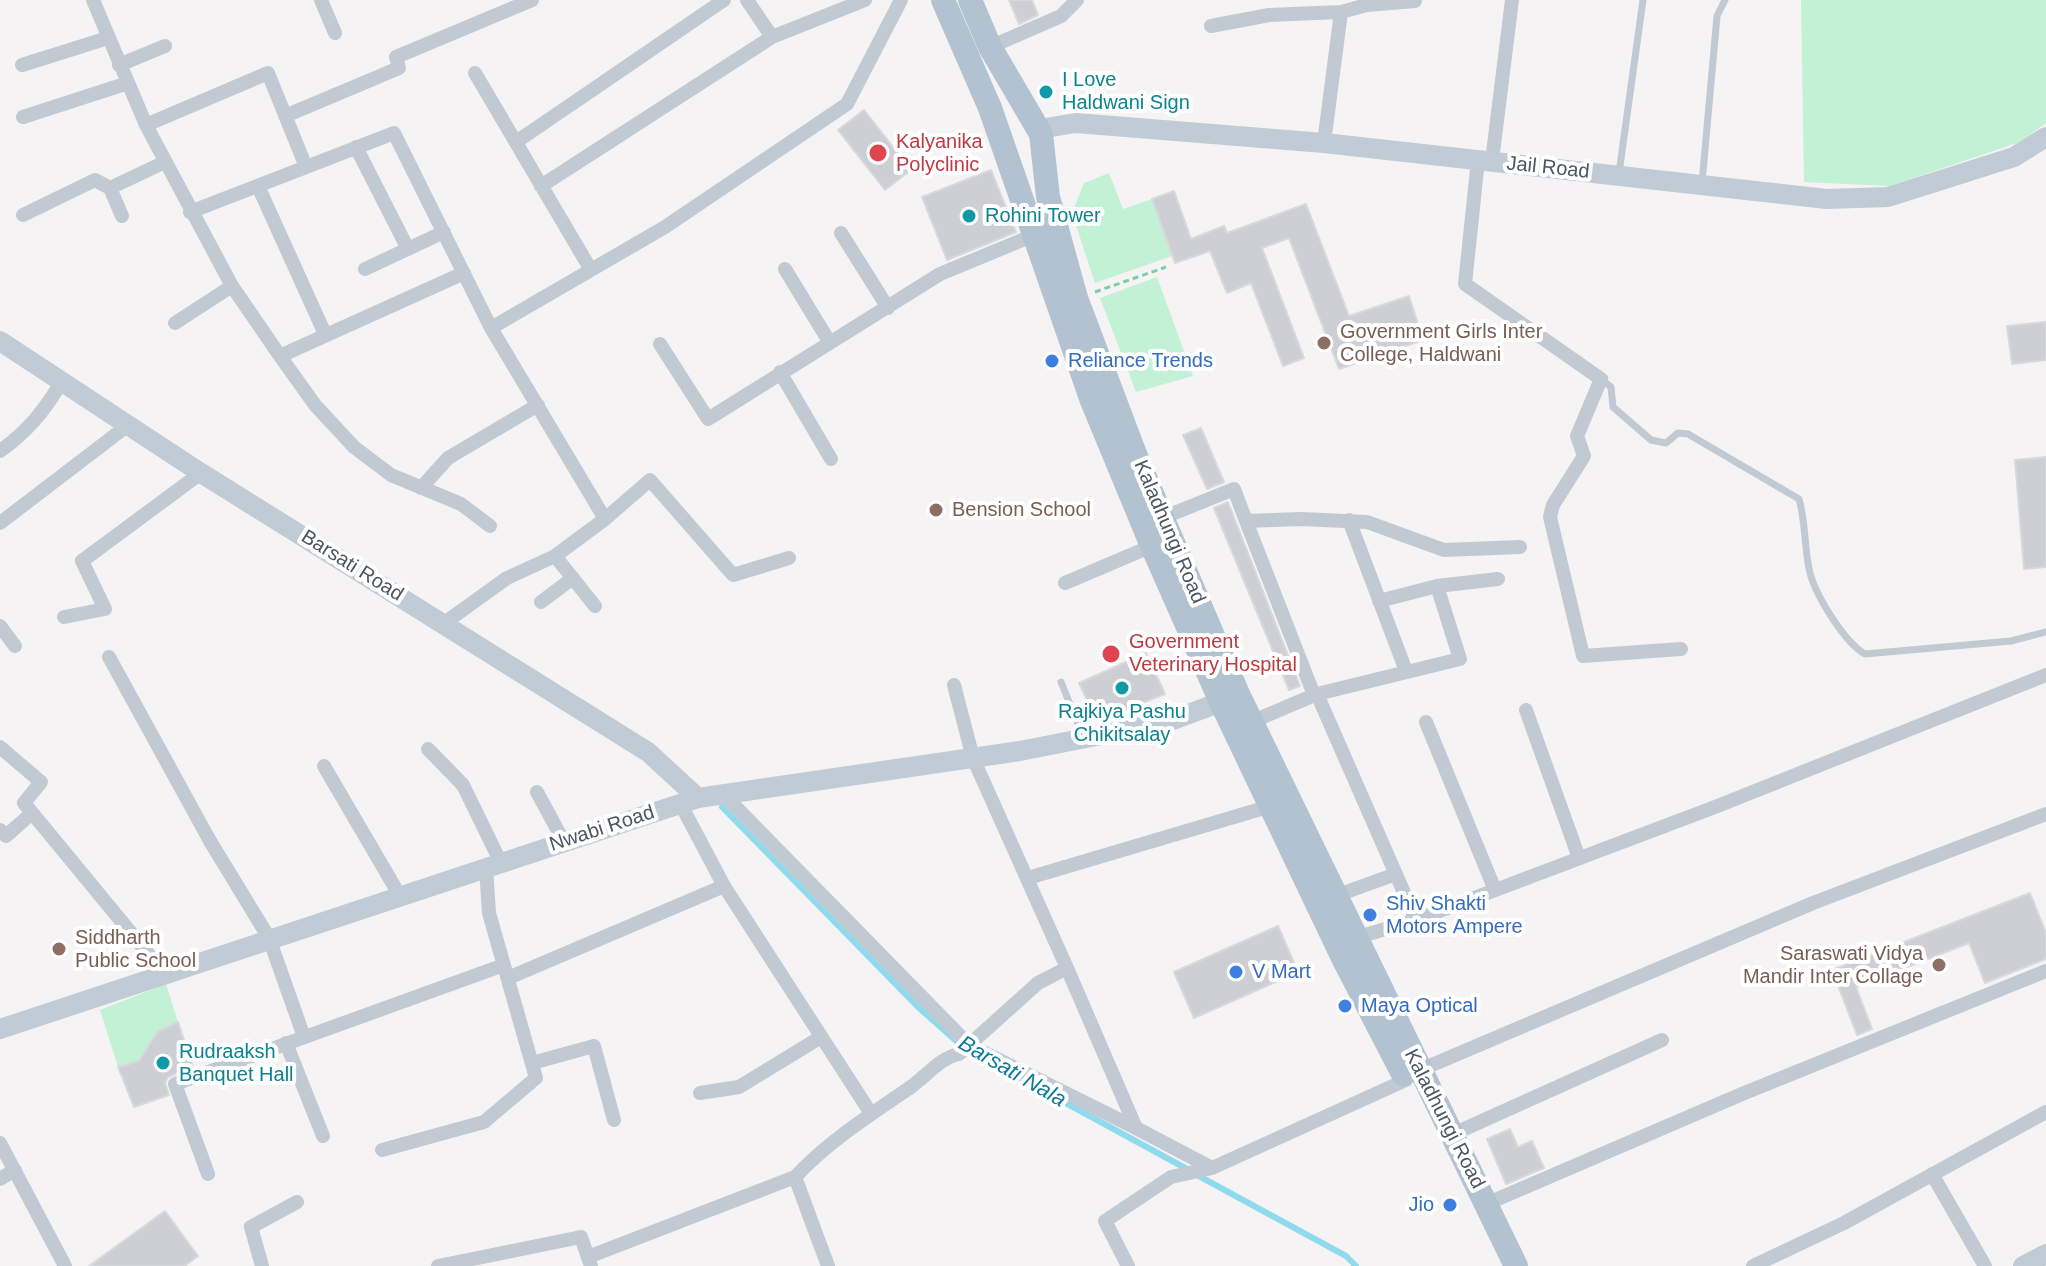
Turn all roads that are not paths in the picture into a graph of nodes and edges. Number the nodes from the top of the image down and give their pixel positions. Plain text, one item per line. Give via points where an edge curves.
1 (93, 0) edge
2 (321, 0) edge
3 (532, 0) edge
4 (724, 0) edge
5 (747, 0) edge
6 (865, 0) edge
7 (901, 0) edge
8 (943, 0) edge
9 (970, 0) edge
10 (1077, 0) edge
11 (1512, 0) edge
12 (1643, 0) edge
13 (1725, 0) edge
14 (1415, 1) edge
15 (1341, 12) junction
16 (1211, 26) dead end
17 (335, 33) dead end
18 (772, 37) junction
19 (108, 38) junction
20 (165, 46) dead end
21 (990, 47) junction
22 (22, 65) dead end
23 (119, 65) junction
24 (475, 73) dead end
25 (128, 83) junction
26 (1018, 98) junction
27 (990, 108) junction
28 (285, 116) junction
29 (23, 117) dead end
30 (146, 125) junction
31 (1039, 129) junction
32 (2046, 137) edge
33 (516, 142) junction
34 (1324, 143) junction
35 (356, 147) junction
36 (1044, 156) junction
37 (1485, 161) junction
38 (165, 162) junction
39 (306, 167) junction
40 (1009, 167) junction
41 (1619, 176) junction
42 (1701, 185) junction
43 (258, 186) junction
44 (541, 186) junction
45 (110, 188) junction
46 (190, 212) junction
47 (23, 215) dead end
48 (122, 216) dead end
49 (444, 232) junction
50 (841, 233) dead end
51 (1032, 236) junction
52 (408, 249) junction
53 (365, 269) dead end
54 (785, 269) dead end
55 (591, 270) junction
56 (464, 273) junction
57 (232, 286) junction
58 (888, 308) junction
59 (175, 323) dead end
60 (491, 328) junction
61 (325, 334) junction
62 (0, 341) edge
63 (830, 343) junction
64 (660, 344) dead end
65 (280, 356) junction
66 (780, 372) junction
67 (1601, 379) junction
68 (61, 383) junction
69 (538, 405) junction
70 (127, 426) junction
71 (0, 451) edge
72 (831, 459) dead end
73 (201, 473) junction
74 (421, 488) junction
75 (1162, 518) junction
76 (605, 519) junction
77 (1349, 520) junction
78 (1246, 521) junction
79 (0, 523) edge
80 (490, 526) dead end
81 (1152, 546) junction
82 (1520, 547) dead end
83 (555, 556) junction
84 (789, 558) dead end
85 (573, 578) junction
86 (1498, 579) dead end
87 (1065, 583) dead end
88 (1437, 586) junction
89 (1379, 601) junction
90 (541, 602) dead end
91 (595, 606) dead end
92 (64, 617) dead end
93 (443, 624) junction
94 (0, 626) edge
95 (2046, 632) edge
96 (15, 646) dead end
97 (1681, 649) dead end
98 (109, 657) dead end
99 (1406, 671) junction
100 (2046, 675) edge
101 (1061, 682) dead end
102 (954, 685) dead end
103 (1316, 695) junction
104 (1230, 698) junction
105 (1526, 710) dead end
106 (1251, 722) junction
107 (1426, 722) dead end
108 (1084, 738) junction
109 (0, 747) edge
110 (428, 749) dead end
111 (973, 758) junction
112 (324, 766) dead end
113 (537, 792) dead end
114 (723, 794) junction
115 (689, 801) junction
116 (1271, 806) junction
117 (32, 813) junction
118 (2046, 814) edge
119 (0, 830) edge
120 (564, 842) junction
121 (1579, 858) junction
122 (493, 866) junction
123 (1396, 874) junction
124 (1028, 878) junction
125 (724, 886) junction
126 (1495, 890) junction
127 (400, 896) junction
128 (1335, 896) junction
129 (1416, 920) junction
130 (269, 938) junction
131 (1355, 938) junction
132 (1067, 968) junction
133 (2046, 971) edge
134 (506, 972) junction
135 (164, 973) junction
136 (0, 1029) edge
137 (304, 1037) junction
138 (821, 1037) junction
139 (1662, 1040) dead end
140 (286, 1043) junction
141 (964, 1049) junction
142 (532, 1063) junction
143 (1413, 1075) junction
144 (700, 1093) dead end
145 (870, 1112) junction
146 (2046, 1112) edge
147 (614, 1120) dead end
148 (1136, 1128) junction
149 (1451, 1135) junction
150 (323, 1136) dead end
151 (0, 1143) edge
152 (382, 1150) dead end
153 (1207, 1169) junction
154 (15, 1170) junction
155 (208, 1174) dead end
156 (1932, 1174) junction
157 (795, 1177) junction
158 (0, 1179) edge
159 (297, 1202) dead end
160 (1479, 1208) junction
161 (2046, 1254) edge
162 (482, 1261) edge
163 (590, 1262) edge
164 (65, 1266) edge
165 (262, 1266) edge
166 (438, 1266) edge
167 (828, 1266) edge
168 (1128, 1266) edge
169 (1498, 1266) edge
170 (1516, 1266) edge
171 (1753, 1266) edge
172 (1985, 1266) edge
173 (2023, 1266) edge

1 - 19 street
2 - 17 street
3 - 28 street via 396,57 399,68
4 - 33 street
5 - 18 street
6 - 18 street
7 - 55 street via 847,104 665,227
8 - 27 main road, Kaladhungi Road
9 - 21 main road, Kaladhungi Road
10 - 21 street via 1061,16
11 - 37 street
12 - 41 lane
13 - 42 lane via 1717,16
14 - 15 street
15 - 16 street via 1269,15
15 - 34 street
18 - 44 street
19 - 22 street
19 - 23 street
20 - 23 street
21 - 26 main road, Kaladhungi Road
23 - 25 street
24 - 33 street
25 - 29 street
25 - 30 street
26 - 27 main road
26 - 31 main road, Kaladhungi Road
27 - 40 main road, Kaladhungi Road
28 - 30 street via 268,73
28 - 39 street
30 - 38 street
31 - 34 street, Jail Road via 1076,123
31 - 36 main road, Kaladhungi Road
32 - 42 street, Jail Road via 2014,157 1888,197 1827,199
33 - 44 street
34 - 37 street, Jail Road
35 - 39 street
35 - 49 street via 394,133
35 - 52 street
36 - 40 main road via 1027,166
36 - 75 main road, Kaladhungi Road via 1048,197 1076,298
37 - 41 street, Jail Road
37 - 67 street via 1465,284
38 - 45 street
38 - 46 street
39 - 43 street
40 - 51 main road, Kaladhungi Road
41 - 42 street, Jail Road
43 - 46 street
43 - 61 street
44 - 55 street
45 - 47 street via 95,180
45 - 48 street
46 - 57 street
49 - 52 street
49 - 56 street
50 - 58 street
51 - 58 street via 940,274
51 - 81 main road, Kaladhungi Road
52 - 53 street
54 - 63 street
55 - 60 street
56 - 60 street
56 - 61 street
57 - 59 street
57 - 65 street
58 - 63 street
60 - 69 street
61 - 65 street
62 - 68 street, Barsati Road
63 - 66 street
64 - 66 street via 708,419
65 - 74 street via 354,447 391,475
66 - 72 street
67 - 95 lane via 1611,387 1613,407 1651,440 1666,443 1678,433 1688,434 1799,499 1811,577 1857,650 1865,654 1997,643
67 - 97 street via 1577,436 1584,456 1550,517 1583,656
68 - 70 street, Barsati Road
68 - 71 street via 43,412
69 - 74 street via 448,458
69 - 76 street
70 - 73 street, Barsati Road
70 - 79 street
73 - 92 street via 82,561 105,609
73 - 93 street, Barsati Road
74 - 80 street via 461,504
75 - 78 street via 1234,489
75 - 104 main road, Kaladhungi Road
76 - 83 street
76 - 84 street via 650,480 733,575
77 - 78 street
77 - 82 street via 1444,550
77 - 89 street
78 - 103 street
81 - 87 street
81 - 104 main road, Kaladhungi Road
83 - 85 street
83 - 93 street via 507,578
85 - 90 street
85 - 91 street
86 - 88 street
88 - 89 street
88 - 99 street via 1460,659
89 - 99 street
93 - 115 street, Barsati Road via 648,752
94 - 96 street
98 - 130 street
99 - 103 street
100 - 121 street
101 - 108 lane
102 - 111 street
103 - 106 street
103 - 123 street
104 - 106 main road, Kaladhungi Road
104 - 108 street, Nwabi Road via 1167,722
104 - 116 main road, Kaladhungi Road
105 - 121 street
106 - 128 main road, Kaladhungi Road
107 - 126 street
108 - 111 street, Nwabi Road
109 - 117 street via 41,782 24,803
110 - 122 street via 463,785
111 - 114 street, Nwabi Road
111 - 124 street
112 - 127 street
113 - 120 street
114 - 115 street, Nwabi Road
114 - 141 street
115 - 120 street, Nwabi Road
115 - 125 street
116 - 124 street
116 - 143 main road, Kaladhungi Road
117 - 119 street via 6,836
117 - 135 street
118 - 143 street via 1813,903
120 - 122 street, Nwabi Road
121 - 126 street
122 - 127 street, Nwabi Road
122 - 134 street via 489,913
123 - 128 street
123 - 129 street
124 - 132 street
125 - 134 street
125 - 138 street
126 - 129 street
127 - 130 street, Nwabi Road
128 - 131 main road, Kaladhungi Road
129 - 131 street
130 - 135 street, Nwabi Road
130 - 137 street
131 - 143 main road, Kaladhungi Road
132 - 141 street via 1038,983
132 - 148 street
133 - 160 street
134 - 137 street
134 - 142 street
135 - 136 street, Nwabi Road
137 - 140 street
138 - 144 street via 739,1087
138 - 145 street
139 - 149 street
140 - 150 street
140 - 155 street via 175,1084
141 - 145 street
141 - 148 street
142 - 147 street via 594,1046
142 - 152 street via 536,1078 484,1122
143 - 149 main road, Kaladhungi Road
143 - 153 street
143 - 160 main road, Kaladhungi Road
145 - 157 street
146 - 156 street
148 - 153 street
149 - 160 main road, Kaladhungi Road
151 - 154 street
153 - 168 street via 1171,1177 1105,1221
154 - 158 street
154 - 164 street
156 - 171 street
156 - 172 street
157 - 163 street
157 - 167 street
159 - 165 street via 251,1227
160 - 169 main road, Kaladhungi Road
160 - 170 main road, Kaladhungi Road
161 - 173 street
162 - 163 street via 581,1237
162 - 166 street

